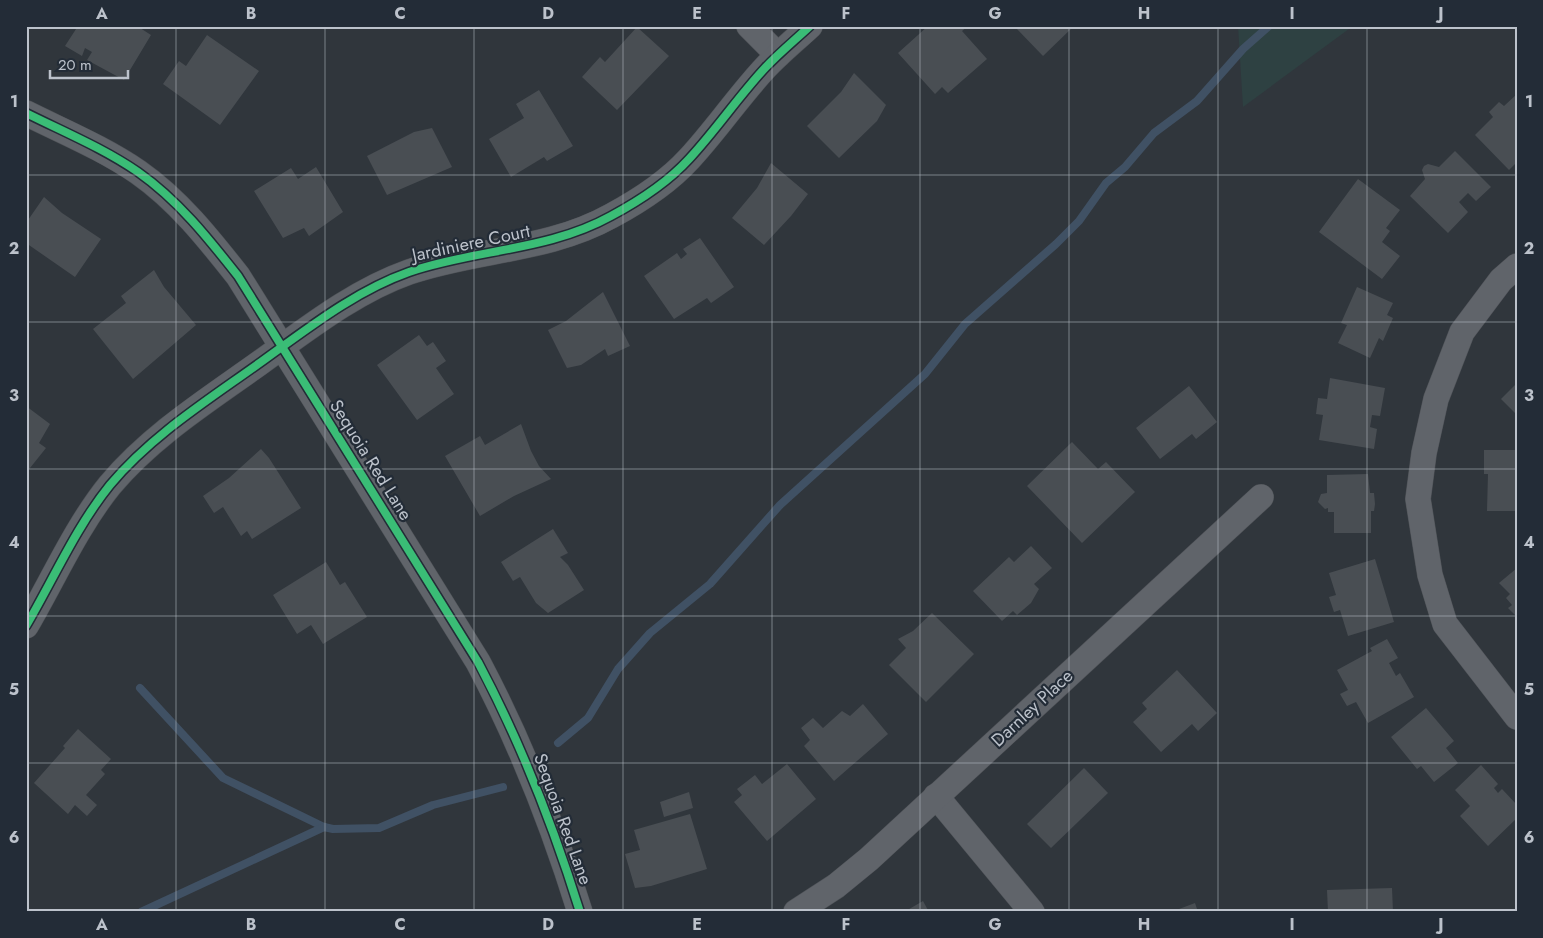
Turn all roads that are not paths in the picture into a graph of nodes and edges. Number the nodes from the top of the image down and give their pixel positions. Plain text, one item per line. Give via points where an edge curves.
1 (749, 26) edge
2 (810, 26) edge
3 (778, 55) junction
4 (26, 113) edge
5 (1517, 266) edge
6 (282, 347) junction
7 (1262, 497) dead end
8 (26, 626) edge
9 (1517, 717) edge
10 (936, 796) junction
11 (580, 912) edge
12 (796, 912) edge
13 (1032, 912) edge

1 - 3 street
2 - 3 street, Jardiniere Court
3 - 6 street, Jardiniere Court via 688,161 651,192 610,217 546,242 442,262 408,272 374,287
4 - 6 street, Sequoia Red Lane via 105,152 168,196 198,226 238,276
5 - 9 street via 1501,280 1462,332 1436,399 1418,499 1430,575 1445,624
6 - 8 street, Jardiniere Court via 146,447 116,479 89,515
6 - 11 street, Sequoia Red Lane via 440,599 506,716 561,850
7 - 10 street, Darnley Place
10 - 12 street, Darnley Place via 869,859
10 - 13 street

